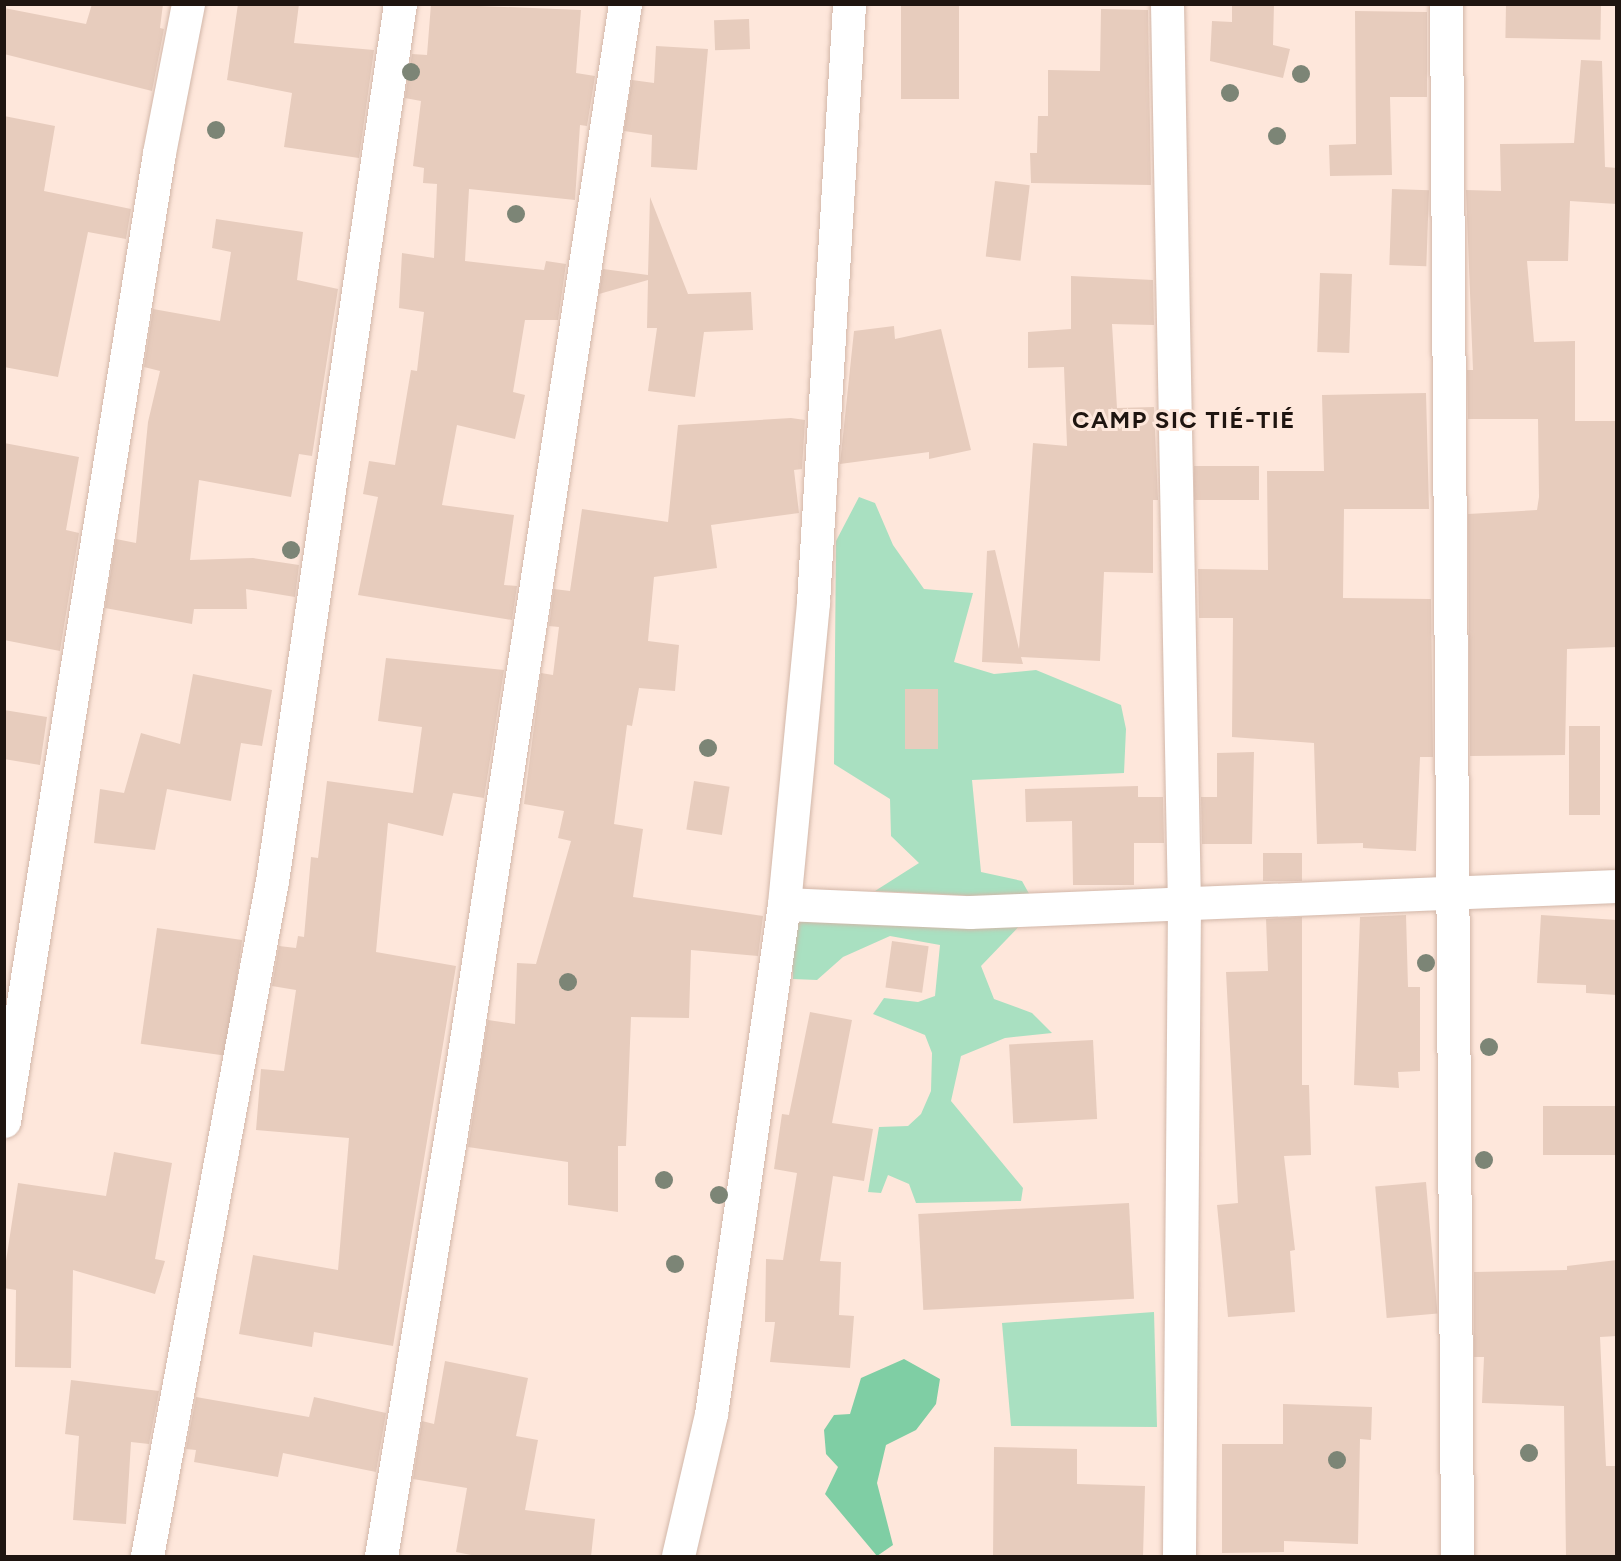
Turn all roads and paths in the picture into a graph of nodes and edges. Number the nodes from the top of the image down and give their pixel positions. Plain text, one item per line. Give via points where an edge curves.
1 (188, 4) edge
2 (400, 4) edge
3 (625, 4) edge
4 (849, 4) edge
5 (1167, 4) edge
6 (1446, 4) edge
7 (1617, 886) edge
8 (1454, 891) junction
9 (784, 904) junction
10 (1184, 904) junction
11 (4, 1121) edge
12 (147, 1557) edge
13 (381, 1557) edge
14 (678, 1557) edge
15 (1179, 1557) edge
16 (1457, 1557) edge

1 - 11 street via 159,153
2 - 12 street via 272,881
3 - 13 street via 463,1060
4 - 9 street via 813,602
5 - 10 street
6 - 8 street via 1446,448
7 - 8 street
8 - 10 street
8 - 16 street
9 - 10 street via 970,912
9 - 14 street via 711,1414
10 - 15 street

